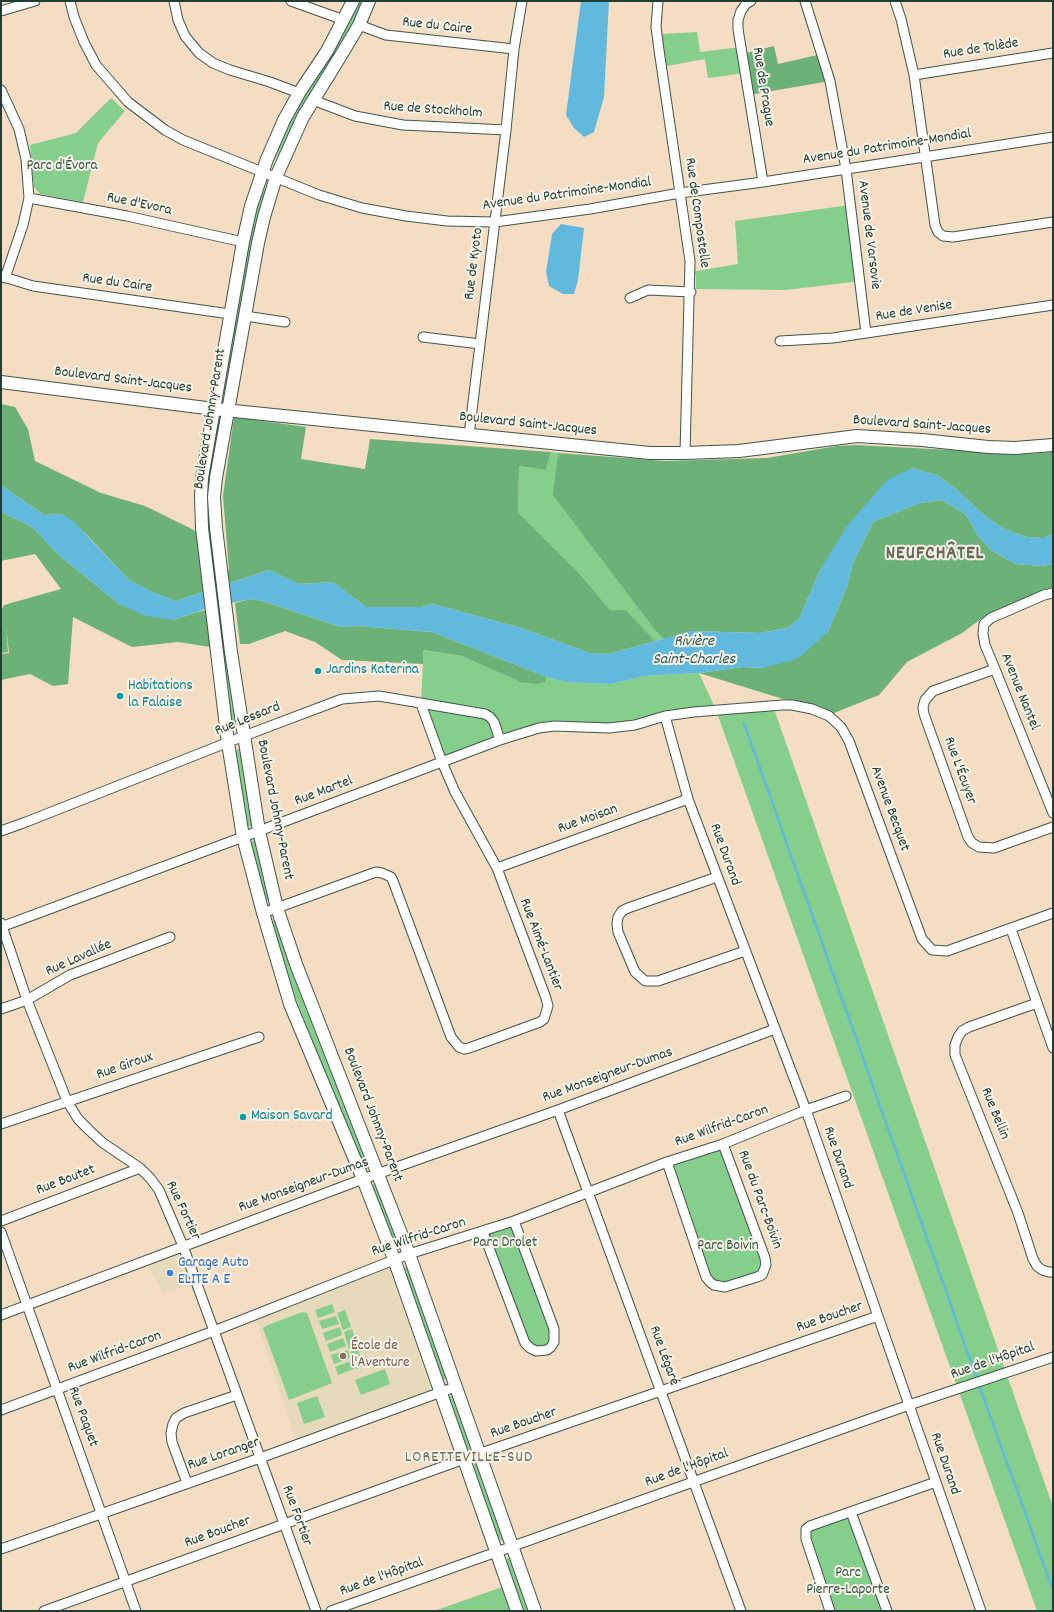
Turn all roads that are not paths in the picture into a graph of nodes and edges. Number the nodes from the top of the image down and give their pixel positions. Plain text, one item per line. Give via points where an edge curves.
1 (34, 1) edge
2 (70, 1) edge
3 (174, 1) edge
4 (291, 1) edge
5 (353, 1) edge
6 (369, 1) edge
7 (522, 1) edge
8 (658, 1) edge
9 (751, 1) edge
10 (805, 1) edge
11 (895, 1) edge
12 (1, 11) edge
13 (344, 20) junction
14 (359, 25) junction
15 (514, 49) junction
16 (1053, 53) edge
17 (914, 75) junction
18 (1, 90) edge
19 (299, 93) junction
20 (312, 100) junction
21 (506, 130) junction
22 (1053, 137) edge
23 (925, 156) junction
24 (846, 169) junction
25 (263, 172) junction
26 (276, 177) junction
27 (763, 182) junction
28 (680, 193) junction
29 (29, 198) junction
30 (494, 222) junction
31 (1053, 222) edge
32 (242, 242) junction
33 (3, 277) edge
34 (691, 292) junction
35 (630, 298) dead end
36 (1053, 305) edge
37 (230, 314) junction
38 (245, 316) junction
39 (285, 322) dead end
40 (866, 333) junction
41 (423, 337) dead end
42 (780, 341) dead end
43 (480, 344) junction
44 (1, 382) edge
45 (214, 409) junction
46 (228, 410) junction
47 (469, 435) junction
48 (1053, 445) edge
49 (685, 454) junction
50 (1053, 594) edge
51 (995, 669) junction
52 (421, 704) junction
53 (664, 716) junction
54 (244, 736) junction
55 (500, 740) junction
56 (228, 743) junction
57 (442, 762) junction
58 (688, 799) junction
59 (1053, 813) edge
60 (1053, 827) edge
61 (1, 831) edge
62 (259, 832) junction
63 (243, 837) junction
64 (497, 868) junction
65 (717, 877) junction
66 (277, 908) junction
67 (263, 913) junction
68 (1053, 913) edge
69 (1, 926) edge
70 (1011, 928) junction
71 (170, 937) dead end
72 (745, 950) junction
73 (27, 1000) junction
74 (1037, 1003) junction
75 (1, 1009) edge
76 (775, 1029) junction
77 (259, 1037) dead end
78 (1053, 1048) edge
79 (846, 1096) dead end
80 (67, 1101) junction
81 (558, 1110) junction
82 (806, 1110) junction
83 (1, 1124) edge
84 (723, 1144) junction
85 (667, 1162) junction
86 (140, 1168) junction
87 (378, 1174) junction
88 (363, 1179) junction
89 (588, 1192) junction
90 (1, 1221) edge
91 (514, 1221) junction
92 (1, 1232) edge
93 (483, 1232) junction
94 (183, 1246) junction
95 (409, 1254) junction
96 (394, 1259) junction
97 (1053, 1272) edge
98 (27, 1305) junction
99 (1, 1315) edge
100 (878, 1316) junction
101 (214, 1331) junction
102 (1053, 1357) edge
103 (455, 1387) junction
104 (57, 1389) junction
105 (441, 1392) junction
106 (661, 1392) junction
107 (237, 1395) junction
108 (909, 1405) junction
109 (1, 1410) edge
110 (479, 1454) junction
111 (260, 1458) junction
112 (464, 1459) junction
113 (694, 1482) junction
114 (936, 1482) junction
115 (187, 1483) junction
116 (851, 1512) junction
117 (101, 1514) junction
118 (284, 1524) junction
119 (512, 1547) junction
120 (1, 1549) edge
121 (497, 1552) junction
122 (126, 1582) junction
123 (44, 1611) edge
124 (136, 1611) edge
125 (316, 1611) edge
126 (332, 1611) edge
127 (517, 1611) edge
128 (535, 1611) edge
129 (741, 1611) edge
130 (830, 1611) edge
131 (887, 1611) edge
132 (981, 1611) edge

1 - 12 street
2 - 25 street, Avenue du Patrimoine-Mondial via 84,42 96,65 128,102 165,130 183,140
3 - 19 street via 185,36 199,53 212,63
4 - 13 street
5 - 13 street, Boulevard Johnny-Parent
6 - 14 street, Boulevard Johnny-Parent
7 - 15 street, Rue de Kyoto
8 - 28 street, Rue de Compostelle via 656,27
9 - 27 street, Rue de Prague via 741,11 738,29
10 - 24 street, Avenue de Varsovie via 830,81
11 - 17 street
13 - 19 street, Boulevard Johnny-Parent
14 - 15 street, Rue du Caire via 386,35
14 - 20 street, Boulevard Johnny-Parent
15 - 21 street, Rue de Kyoto
16 - 17 street, Rue de Tolède
17 - 23 street
18 - 29 street via 19,128 26,159
19 - 25 street, Boulevard Johnny-Parent
20 - 21 street, Rue de Stockholm via 355,116 403,125
20 - 26 street, Boulevard Johnny-Parent
21 - 30 street, Rue de Kyoto
22 - 23 street, Avenue du Patrimoine-Mondial
23 - 24 street, Avenue du Patrimoine-Mondial
23 - 31 street via 935,225 943,236 953,237
24 - 27 street, Avenue du Patrimoine-Mondial
24 - 40 street, Avenue de Varsovie
25 - 26 street, Avenue du Patrimoine-Mondial
25 - 32 street, Boulevard Johnny-Parent
26 - 30 street, Avenue du Patrimoine-Mondial via 319,195 369,209 447,221
26 - 38 street, Boulevard Johnny-Parent via 258,244
27 - 28 street, Avenue du Patrimoine-Mondial
28 - 30 street, Avenue du Patrimoine-Mondial
28 - 34 street, Rue de Compostelle via 690,260
29 - 32 street, Rue d'Evora via 127,216
29 - 33 street via 23,225
30 - 43 street, Rue de Kyoto
32 - 37 street, Boulevard Johnny-Parent
33 - 37 street, Rue du Caire via 33,286
34 - 35 street via 648,290
34 - 49 street, Rue de Compostelle
36 - 40 street, Rue de Venise
37 - 45 street, Boulevard Johnny-Parent
38 - 39 street
38 - 46 street, Boulevard Johnny-Parent
40 - 42 street, Rue de Venise
41 - 43 street
43 - 47 street, Rue de Kyoto
44 - 45 street, Boulevard Saint-Jacques
45 - 46 street, Boulevard Saint-Jacques
45 - 56 street, Boulevard Johnny-Parent via 202,478 202,528
46 - 47 street, Boulevard Saint-Jacques
46 - 54 street, Boulevard Johnny-Parent via 214,497 231,652
47 - 49 street, Boulevard Saint-Jacques
48 - 49 street, Boulevard Saint-Jacques via 988,447 857,436 739,451
50 - 51 street, Avenue Nantel via 1044,595 1000,613 984,624 985,645
51 - 59 street, Avenue Nantel
51 - 60 street, Rue L'Écuyer via 933,691 925,700 923,707 968,837 979,847 994,848
52 - 54 street, Rue Lessard via 379,696 342,699
52 - 55 street, Rue Lessard via 485,714 494,722
52 - 57 street, Rue Aimé-Lantier
53 - 55 street, Rue Martel via 635,725 608,728 546,727
53 - 58 street, Rue Durand
53 - 70 street, Avenue Becquet via 787,705 812,709 829,716 841,727 849,741 926,945 932,950 948,952
54 - 56 street, Rue Lessard
54 - 62 street, Boulevard Johnny-Parent
55 - 57 street, Rue Martel
56 - 61 street, Rue Lessard
56 - 63 street, Boulevard Johnny-Parent
57 - 62 street, Rue Martel
57 - 64 street, Rue Aimé-Lantier via 455,792
58 - 64 street, Rue Moisan
58 - 65 street, Rue Durand
62 - 63 street, Rue Martel
62 - 66 street, Boulevard Johnny-Parent
63 - 67 street, Boulevard Johnny-Parent
63 - 69 street, Rue Martel
64 - 66 street, Rue Aimé-Lantier via 546,998 547,1012 540,1022 469,1048 459,1046 450,1037 391,877 376,872
65 - 72 street, Rue Durand
65 - 72 street via 628,908 618,917 618,932 635,972 645,981 658,981
66 - 67 street, Rue Aimé-Lantier
66 - 87 street, Boulevard Johnny-Parent via 296,964
67 - 88 street, Boulevard Johnny-Parent via 290,1004
68 - 70 street, Avenue Becquet
69 - 73 street, Rue Fortier
70 - 74 street
71 - 73 street, Rue Lavallée via 70,975
72 - 76 street, Rue Durand
73 - 75 street, Rue Lavallée
73 - 80 street, Rue Fortier
74 - 78 street
74 - 97 street, Rue Bellin via 962,1031 956,1041 955,1055 1018,1213 1033,1259 1042,1270
76 - 81 street, Rue Monseigneur-Dumas
76 - 82 street, Rue Durand
77 - 80 street, Rue Giroux
79 - 82 street, Rue Wilfrid-Caron
80 - 83 street, Rue Giroux
80 - 86 street, Rue Fortier via 78,1119 94,1135
81 - 87 street, Rue Monseigneur-Dumas
81 - 89 street, Rue Légaré
82 - 84 street, Rue Wilfrid-Caron
82 - 100 street, Rue Durand
84 - 85 street, Rue Wilfrid-Caron
84 - 85 street, Rue du Parc-Boivin via 765,1258 766,1264 762,1275 757,1277 725,1287 714,1285 706,1277
85 - 89 street, Rue Wilfrid-Caron
86 - 90 street, Rue Boutet
86 - 94 street, Rue Fortier via 159,1190
87 - 88 street, Rue Monseigneur-Dumas
87 - 95 street, Boulevard Johnny-Parent
88 - 94 street, Rue Monseigneur-Dumas
88 - 96 street, Boulevard Johnny-Parent
89 - 91 street, Rue Wilfrid-Caron
89 - 106 street, Rue Légaré
91 - 93 street, Rue Wilfrid-Caron
91 - 93 street via 554,1329 554,1342 547,1350 536,1351 526,1343
92 - 98 street, Rue Paquet
93 - 95 street, Rue Wilfrid-Caron
94 - 98 street, Rue Monseigneur-Dumas
94 - 101 street, Rue Fortier
95 - 96 street, Rue Wilfrid-Caron
95 - 103 street, Boulevard Johnny-Parent
96 - 101 street, Rue Wilfrid-Caron
96 - 105 street, Boulevard Johnny-Parent
98 - 99 street, Rue Monseigneur-Dumas
98 - 104 street, Rue Paquet
100 - 106 street, Rue Boucher
100 - 108 street, Rue Durand
101 - 104 street, Rue Wilfrid-Caron
101 - 107 street, Rue Fortier
102 - 108 street, Rue de l'Hôpital
103 - 105 street, Rue Loranger
103 - 110 street, Boulevard Johnny-Parent
104 - 109 street, Rue Wilfrid-Caron
104 - 117 street, Rue Paquet
105 - 111 street, Rue Loranger
105 - 112 street, Boulevard Johnny-Parent
106 - 110 street, Rue Boucher
106 - 113 street, Rue Légaré
107 - 111 street, Rue Fortier
107 - 115 street via 176,1418 171,1433 172,1442
108 - 113 street, Rue de l'Hôpital
108 - 114 street, Rue Durand
110 - 112 street, Rue Boucher
110 - 119 street, Boulevard Johnny-Parent
111 - 115 street, Rue Loranger
111 - 118 street, Rue Fortier
112 - 118 street, Rue Boucher
112 - 121 street, Boulevard Johnny-Parent
113 - 119 street, Rue de l'Hôpital
113 - 129 street, Rue Légaré
114 - 116 street
114 - 132 street, Rue Durand
115 - 117 street, Rue Loranger
116 - 130 street via 806,1529 806,1539
116 - 131 street
117 - 120 street, Rue Loranger
117 - 122 street, Rue Paquet
118 - 122 street, Rue Boucher
118 - 125 street, Rue Fortier
119 - 121 street, Rue de l'Hôpital
119 - 128 street, Boulevard Johnny-Parent
121 - 126 street, Rue de l'Hôpital
121 - 127 street, Boulevard Johnny-Parent
122 - 123 street, Rue Boucher
122 - 124 street, Rue Paquet

